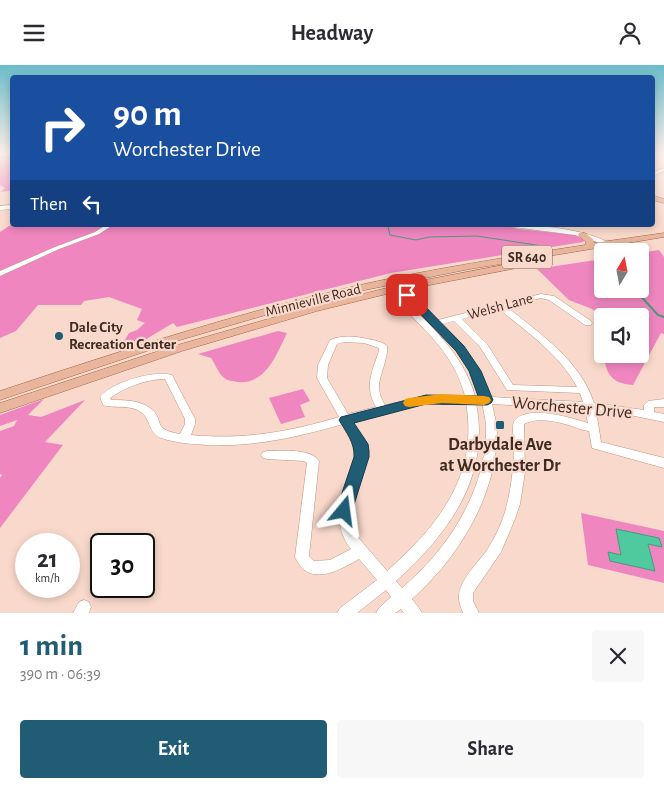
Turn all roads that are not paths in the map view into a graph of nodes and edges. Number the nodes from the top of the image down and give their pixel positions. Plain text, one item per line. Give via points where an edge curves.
1 (107, 227) edge
2 (532, 227) edge
3 (582, 235) junction
4 (664, 235) edge
5 (664, 242) edge
6 (595, 243) edge
7 (630, 243) edge
8 (649, 244) edge
9 (589, 247) junction
10 (594, 248) edge
11 (594, 251) edge
12 (0, 274) edge
13 (393, 285) junction
14 (500, 306) junction
15 (456, 318) junction
16 (436, 323) junction
17 (588, 323) dead end
18 (584, 390) junction
19 (0, 396) edge
20 (472, 400) junction
21 (487, 400) junction
22 (664, 403) edge
23 (589, 405) junction
24 (0, 408) edge
25 (382, 409) junction
26 (649, 414) junction
27 (664, 417) edge
28 (346, 420) junction
29 (594, 429) junction
30 (184, 438) junction
31 (267, 455) dead end
32 (664, 463) edge
33 (361, 551) junction
34 (388, 581) junction
35 (402, 599) junction
36 (345, 613) edge
37 (384, 613) edge
38 (414, 613) edge
39 (471, 613) edge

1 - 12 street
2 - 3 street
3 - 6 street
3 - 9 main road via 590,241
4 - 7 main road, Minnieville Road / SR 640
5 - 8 main road, Minnieville Road / SR 640
9 - 10 main road, Minnieville Road / SR 640
9 - 13 main road, Minnieville Road / SR 640 via 479,264
11 - 13 main road, Minnieville Road / SR 640
13 - 16 street
13 - 19 main road, Minnieville Road / SR 640 via 309,301 231,321
13 - 20 street via 395,295 451,355
13 - 24 main road, Minnieville Road / SR 640 via 219,335
14 - 15 street, Welsh Lane
14 - 17 street, Welsh Lane via 547,296
14 - 18 street via 559,358
15 - 16 street, Welsh Lane
15 - 18 street via 484,346 510,388
16 - 21 street via 470,362
18 - 23 street
20 - 21 street, Worchester Drive
20 - 25 street, Worchester Drive via 426,400
20 - 34 street via 473,453 463,489 439,528
21 - 23 street, Worchester Drive
21 - 35 street via 490,450 476,504 440,560
22 - 26 street via 649,405
23 - 26 street, Worchester Drive
23 - 29 street
25 - 28 street, Worchester Drive
25 - 28 street via 373,387 384,349 379,345 339,339 333,342 323,365 322,379
26 - 27 street, Worchester Drive
28 - 30 street, Worchester Drive via 270,438 235,441
28 - 33 street via 360,444 362,457 345,503 344,520 352,540
29 - 32 street via 596,445
29 - 39 street via 564,420 528,417 520,421 521,459 512,509 497,545 466,593
30 - 30 street, Worchester Drive via 157,430 151,415 143,408 107,403 105,397 123,387 166,375 190,419
31 - 33 street via 306,457 313,461 302,557 307,565 326,568
33 - 34 street
34 - 35 street
34 - 36 street
35 - 37 street
35 - 38 street

